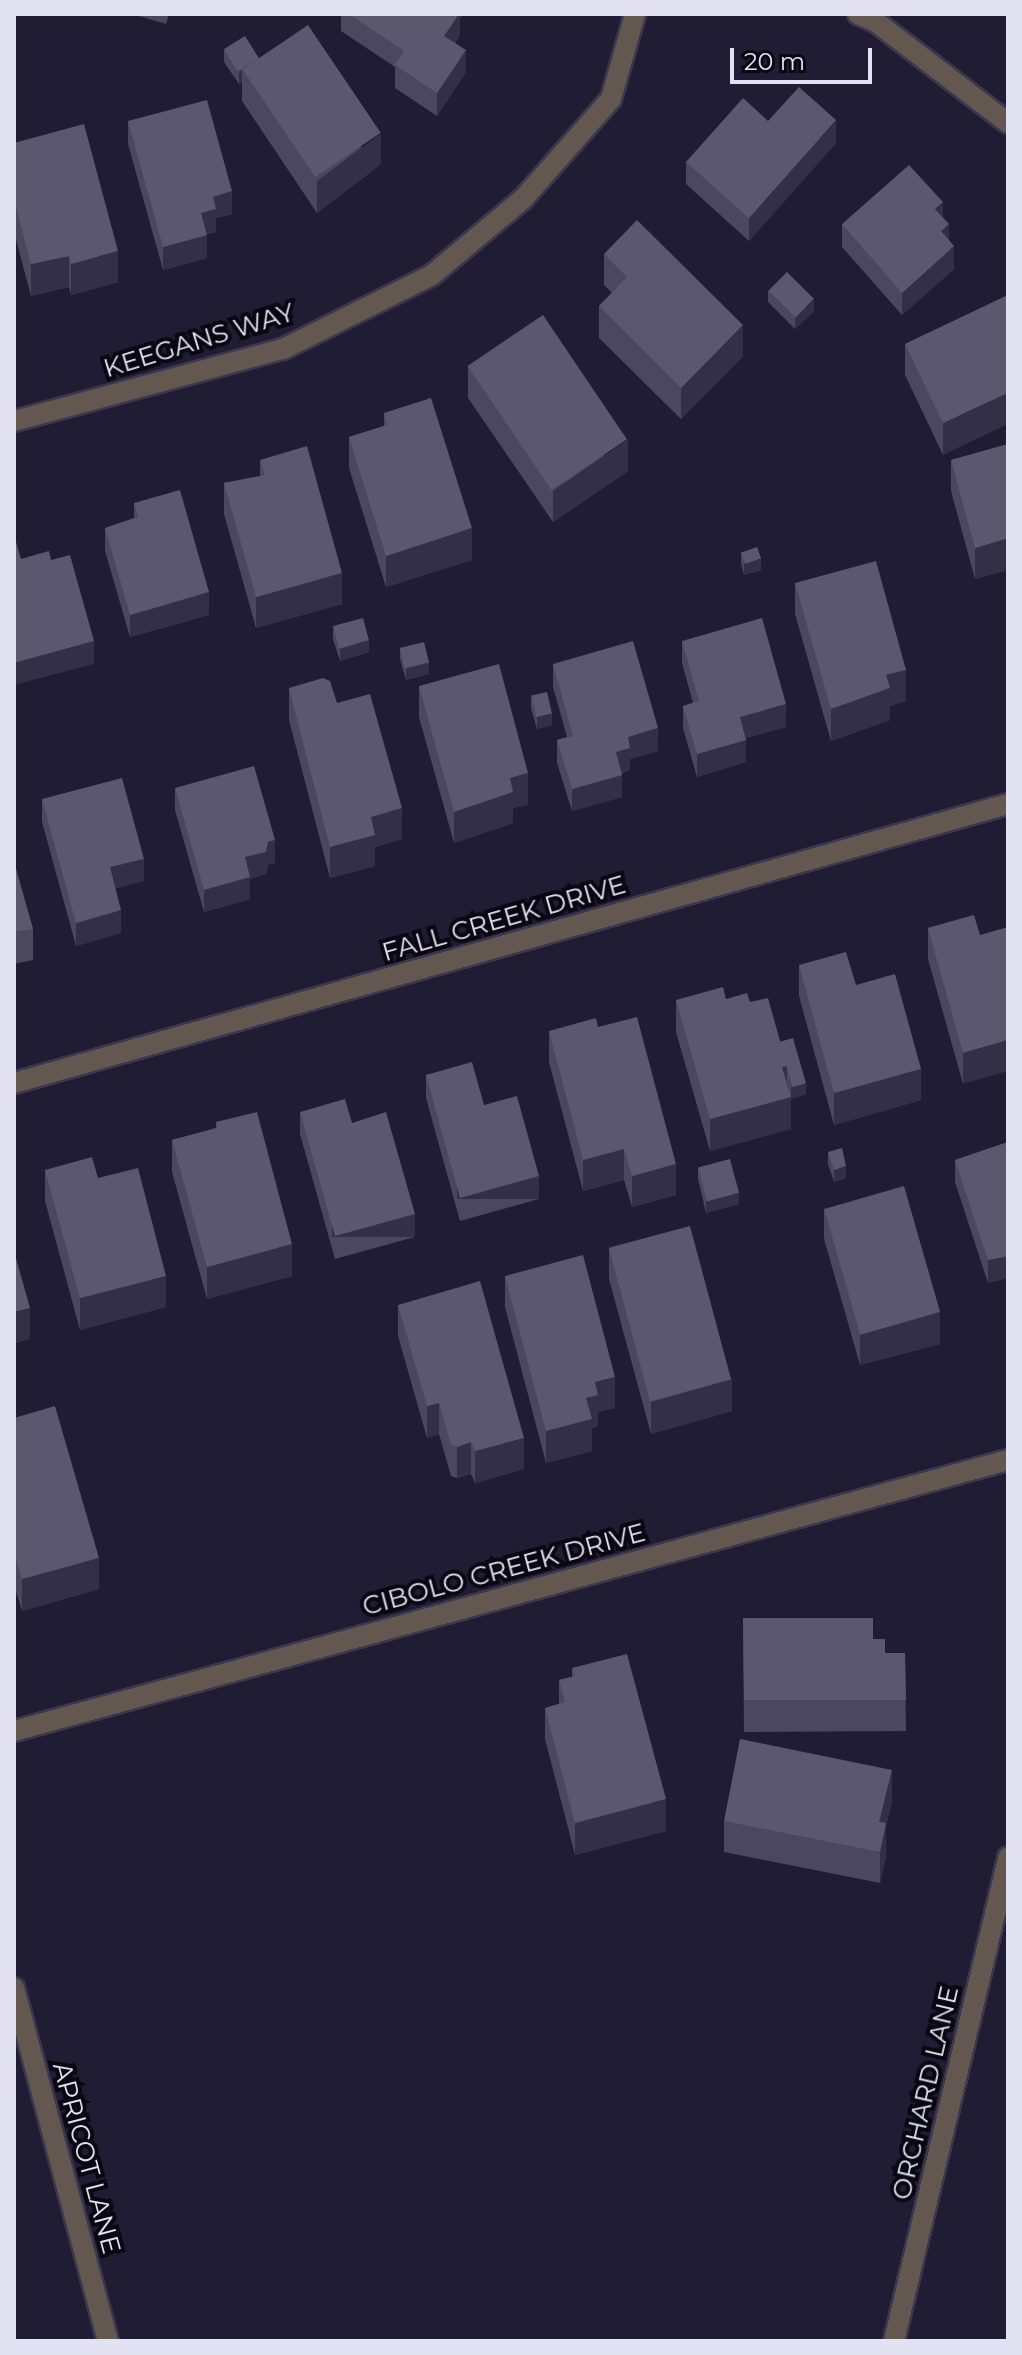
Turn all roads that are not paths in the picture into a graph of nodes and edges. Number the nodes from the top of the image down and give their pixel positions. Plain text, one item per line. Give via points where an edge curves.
1 (635, 14) edge
2 (858, 14) edge
3 (1008, 123) edge
4 (14, 421) edge
5 (1008, 804) edge
6 (14, 1083) edge
7 (1008, 1460) edge
8 (14, 1731) edge
9 (1008, 1857) edge
10 (14, 1988) edge
11 (108, 2341) edge
12 (894, 2341) edge

1 - 4 street, KEEGANS WAY via 611,99 523,199 432,275 283,349
2 - 3 street via 876,22
5 - 6 street, FALL CREEK DRIVE
7 - 8 street, CIBOLO CREEK DRIVE
9 - 12 street, ORCHARD LANE
10 - 11 street, APRICOT LANE

